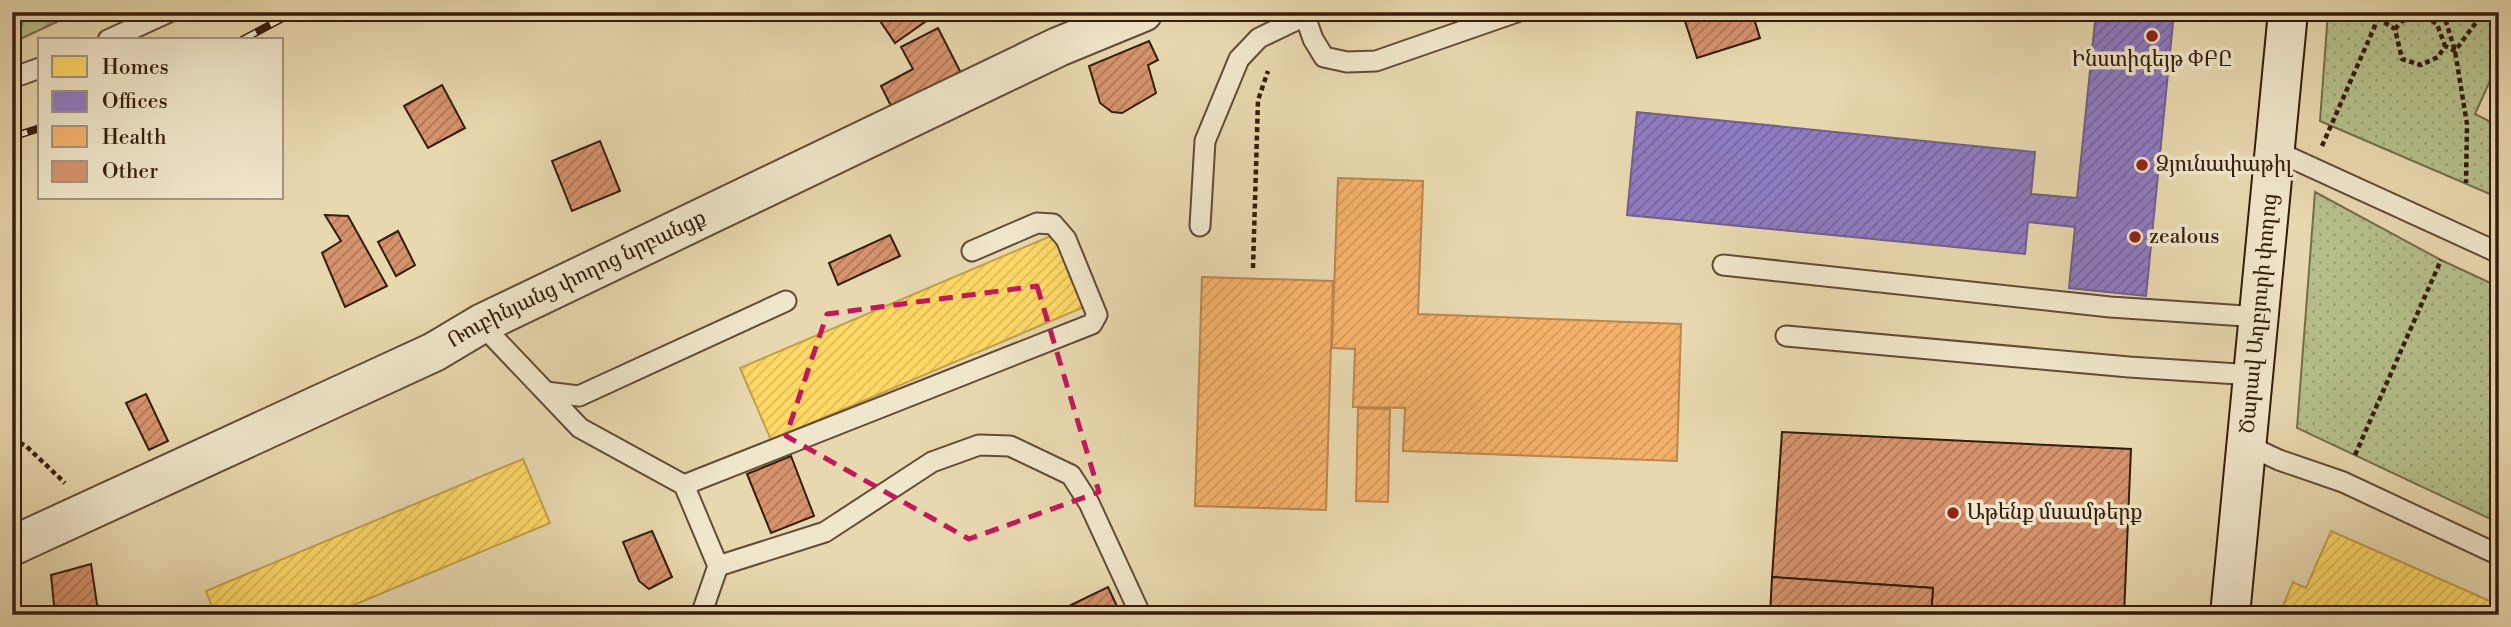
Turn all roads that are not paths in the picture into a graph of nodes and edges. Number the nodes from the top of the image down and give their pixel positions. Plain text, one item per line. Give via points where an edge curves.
1 (169, 12) edge
2 (1143, 12) edge
3 (1517, 12) edge
4 (2288, 12) edge
5 (1306, 14) edge
6 (1103, 20) edge
7 (112, 38) edge
8 (38, 69) edge
9 (12, 78) edge
10 (2276, 151) junction
11 (1200, 226) dead end
12 (972, 251) dead end
13 (2499, 253) edge
14 (1723, 265) dead end
15 (786, 301) dead end
16 (2260, 317) junction
17 (481, 324) junction
18 (1786, 336) dead end
19 (2254, 375) junction
20 (546, 392) junction
21 (2247, 444) junction
22 (684, 485) junction
23 (12, 546) edge
24 (2499, 555) edge
25 (718, 566) junction
26 (1137, 607) dead end
27 (701, 615) edge
28 (2230, 615) edge

1 - 7 lane
2 - 6 street, Ռուբինյանց փողոց նրբանցք
3 - 5 lane via 1376,61 1347,62 1324,57
4 - 10 street, Ծարավ Աղբյուրի փողոց
5 - 11 lane via 1259,38 1239,59 1205,141
6 - 17 street, Ռուբինյանց փողոց նրբանցք via 1045,53
8 - 9 lane
10 - 13 lane
10 - 16 street, Ծարավ Աղբյուրի փողոց
12 - 22 lane via 1037,223 1053,224 1066,239 1097,314 1092,324
14 - 16 lane via 2110,307
15 - 20 lane via 579,396
16 - 19 street, Ծարավ Աղբյուրի փողոց
17 - 20 lane
17 - 23 street, Ռուբինյանց փողոց նրբանցք via 434,352
18 - 19 lane
19 - 21 street, Ծարավ Աղբյուրի փողոց
20 - 22 lane via 580,428
21 - 24 lane via 2343,482
21 - 28 street, Ծարավ Աղբյուրի փողոց
22 - 25 lane
25 - 26 lane via 825,532 932,462 979,446 1010,446 1072,475
25 - 27 lane

